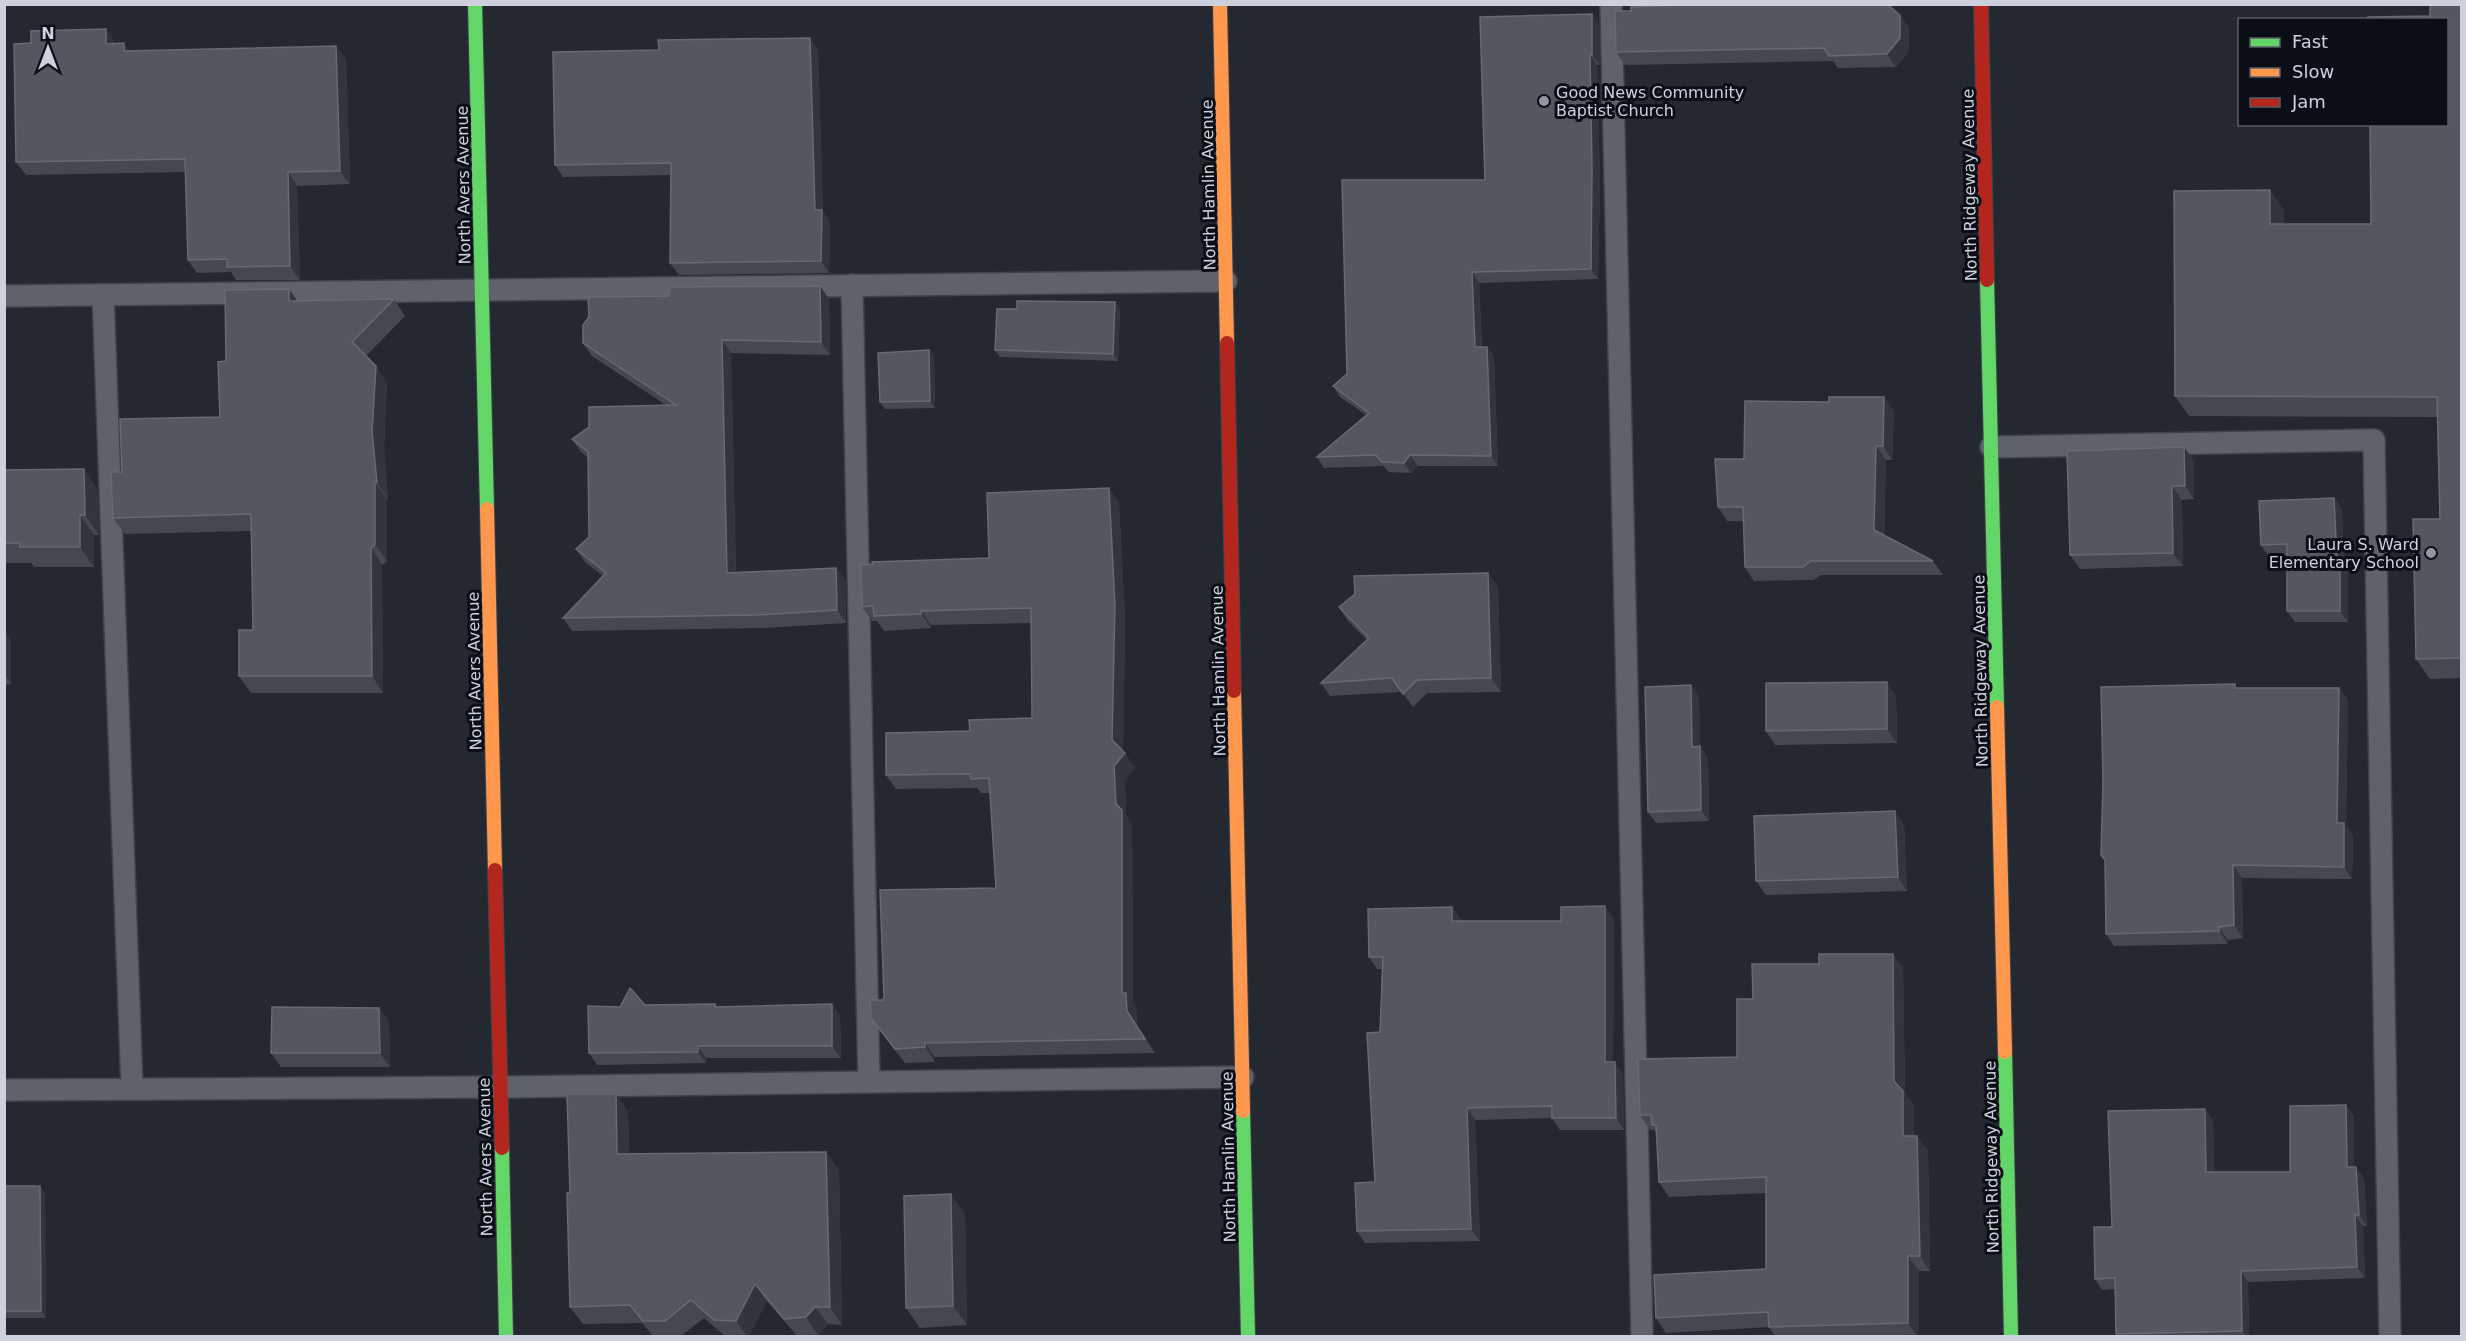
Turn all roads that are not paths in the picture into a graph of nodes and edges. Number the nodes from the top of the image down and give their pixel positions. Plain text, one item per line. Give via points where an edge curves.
1 (475, 4) edge
2 (1220, 4) edge
3 (1611, 4) edge
4 (1981, 4) edge
5 (1226, 281) junction
6 (852, 285) junction
7 (482, 290) junction
8 (103, 295) junction
9 (4, 296) edge
10 (1991, 447) junction
11 (1243, 1077) junction
12 (869, 1081) junction
13 (500, 1087) junction
14 (132, 1088) junction
15 (4, 1089) edge
16 (506, 1336) edge
17 (1248, 1336) edge
18 (1642, 1336) edge
19 (2011, 1336) edge
20 (2390, 1336) edge

1 - 7 street, North Avers Avenue
2 - 5 street, North Hamlin Avenue
3 - 18 lane
4 - 10 street, North Ridgeway Avenue
5 - 6 lane
5 - 11 street, North Hamlin Avenue
6 - 7 lane
6 - 12 lane
7 - 8 lane
7 - 13 street, North Avers Avenue
8 - 9 lane
8 - 14 lane
10 - 19 street, North Ridgeway Avenue
10 - 20 lane via 2374,440
11 - 12 lane
11 - 17 street, North Hamlin Avenue
12 - 13 lane
13 - 14 lane
13 - 16 street, North Avers Avenue
14 - 15 lane

